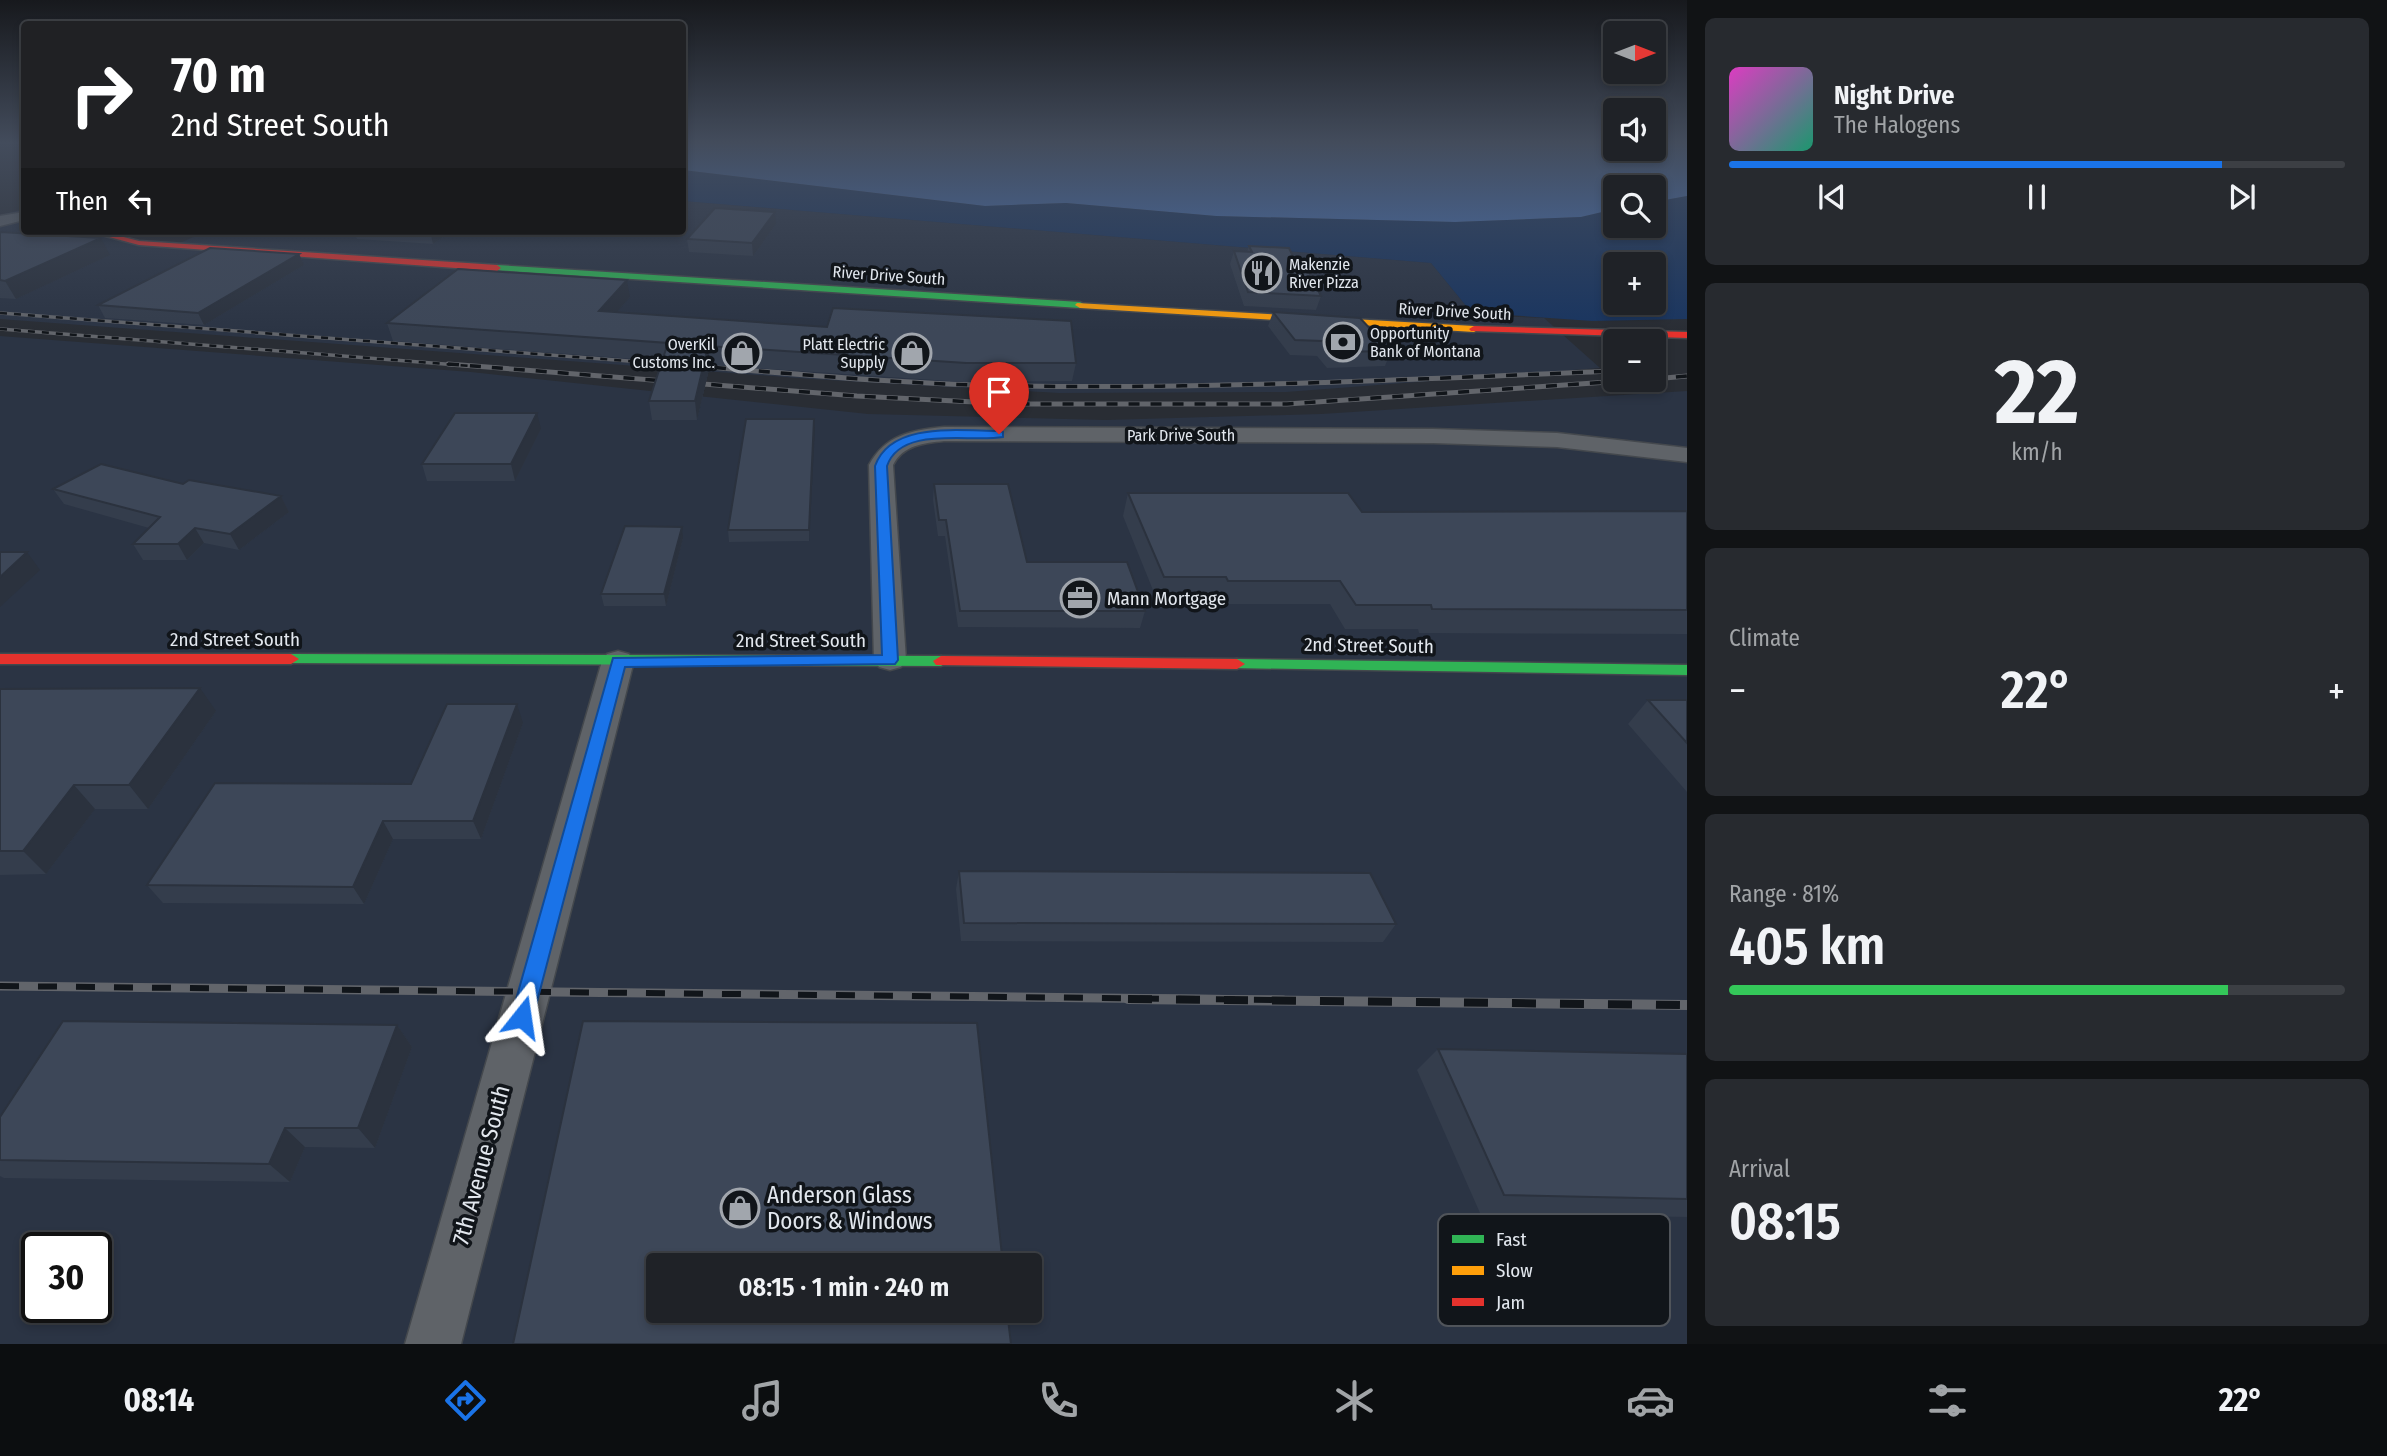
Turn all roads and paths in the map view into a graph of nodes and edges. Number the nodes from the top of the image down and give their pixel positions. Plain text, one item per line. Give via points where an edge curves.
1 (21, 217) edge
2 (0, 221) edge
3 (107, 235) edge
4 (1687, 335) edge
5 (1687, 455) edge
6 (0, 659) edge
7 (890, 660) junction
8 (618, 662) junction
9 (1687, 670) edge
10 (433, 1344) edge

1 - 2 street
3 - 4 main road, River Drive South via 139,243 250,252 1458,329
5 - 7 street, Park Drive South via 1557,440 1443,437 944,434 908,439 885,455 881,466
6 - 8 main road, 2nd Street South
7 - 8 main road, 2nd Street South
7 - 9 main road, 2nd Street South
8 - 10 street, 7th Avenue South

